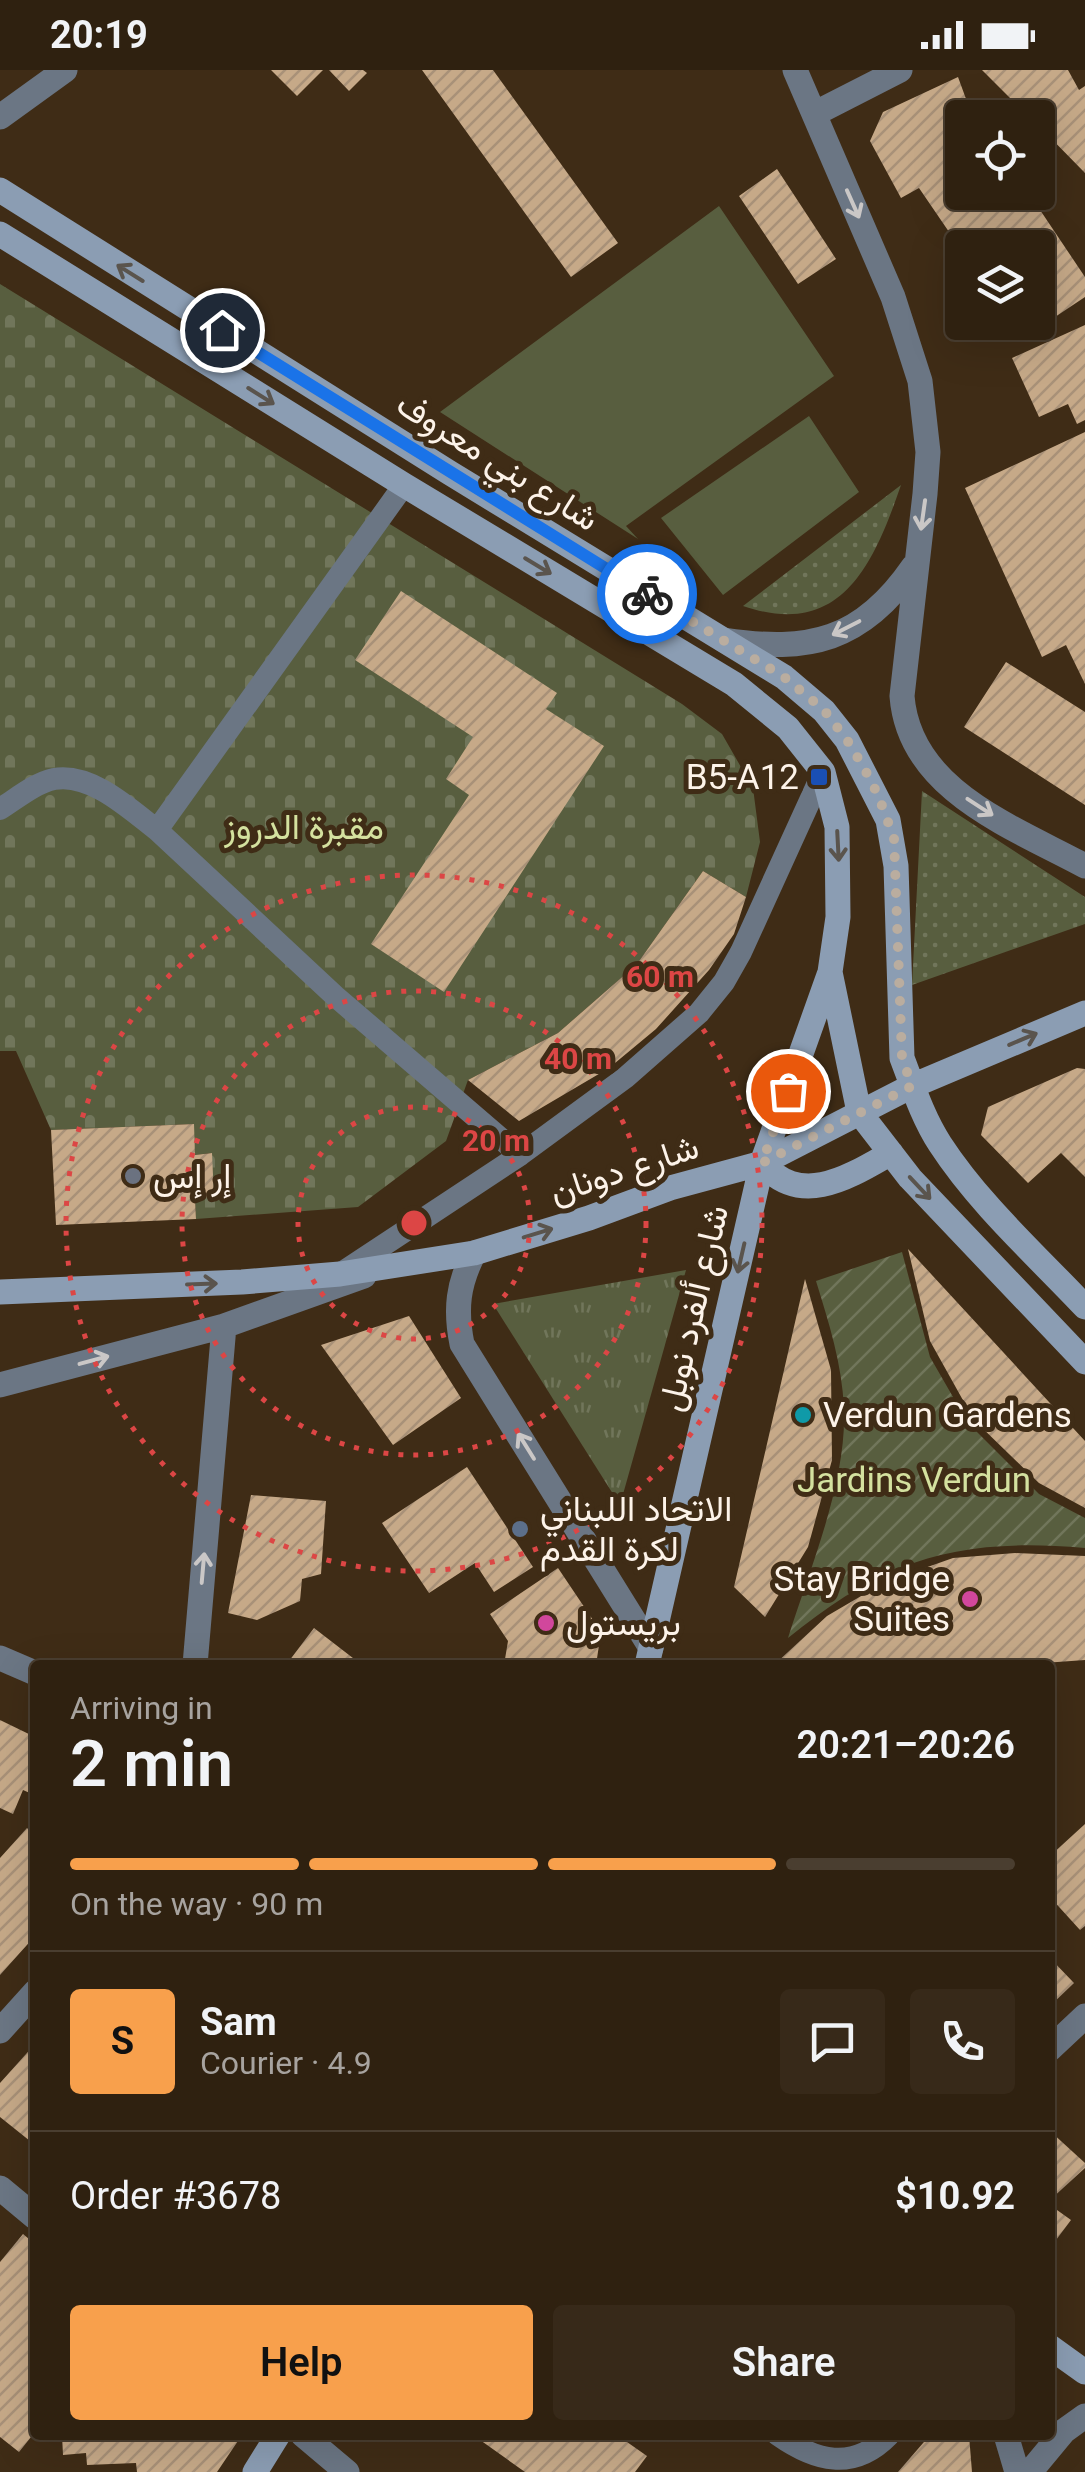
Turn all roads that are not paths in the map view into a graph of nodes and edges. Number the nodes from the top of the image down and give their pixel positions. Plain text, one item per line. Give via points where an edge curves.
1 (64, 70) edge
2 (795, 70) edge
3 (900, 70) edge
4 (814, 114) junction
5 (0, 117) edge
6 (0, 190) edge
7 (0, 234) edge
8 (404, 485) junction
9 (469, 485) junction
10 (452, 514) junction
11 (916, 563) junction
12 (724, 640) junction
13 (823, 772) junction
14 (0, 810) edge
15 (157, 830) junction
16 (1085, 866) edge
17 (830, 972) junction
18 (1085, 1013) edge
19 (962, 1065) junction
20 (912, 1086) junction
21 (859, 1112) junction
22 (935, 1135) junction
23 (891, 1154) junction
24 (520, 1155) junction
25 (762, 1163) junction
26 (474, 1252) junction
27 (394, 1266) junction
28 (340, 1274) junction
29 (0, 1292) edge
30 (1085, 1307) edge
31 (224, 1326) junction
32 (1085, 1362) edge
33 (0, 1385) edge
34 (649, 1656) edge
35 (0, 1658) edge
36 (195, 1660) edge
37 (30, 1672) edge
38 (30, 1998) edge
39 (1085, 2016) edge
40 (0, 2032) edge
41 (1055, 2044) edge
42 (0, 2188) edge
43 (30, 2213) edge
44 (1055, 2350) edge
45 (1085, 2372) edge
46 (1085, 2416) edge
47 (275, 2440) edge
48 (309, 2440) edge
49 (786, 2440) edge
50 (883, 2440) edge
51 (1007, 2440) edge
52 (256, 2472) edge
53 (347, 2472) edge
54 (1017, 2472) edge
55 (1030, 2472) edge

1 - 5 street
2 - 4 street
3 - 4 street
4 -> 11 street via 894,297 920,381 928,452
9 -> 6 main road, شارع بني معروف
7 -> 8 main road, شارع بني معروف
8 - 10 main road, شارع بني معروف
8 - 15 lane
9 - 10 main road
9 - 12 main road, شارع بني معروف
10 -> 13 main road, شارع بني معروف via 734,684 788,728
11 -> 12 street via 896,592 840,634 771,647
11 -> 16 street via 902,696 915,748 962,796
12 - 20 main road, شارع بني معروف via 824,710 878,795 894,838 902,1058
13 -> 17 main road, شارع بني معروف via 839,856
13 - 24 lane via 724,982 664,1046
14 - 15 lane via 52,779 66,778 105,793
15 - 24 lane
17 - 21 main road, شارع بني معروف
17 - 25 main road, شارع ألفرد نوبل
19 -> 18 main road, شارع دونان
19 - 20 main road, شارع دونان
19 - 22 main road via 944,1086
20 - 21 main road, شارع دونان
20 - 22 main road, شارع بني معروف
21 - 23 main road
21 - 25 main road, شارع دونان
22 - 30 main road, شارع بني معروف
23 - 25 main road via 814,1186 787,1184
23 -> 32 main road
24 - 28 lane
26 -> 25 main road, شارع دونان
25 -> 34 main road, شارع ألفرد نوبل
26 - 27 main road, شارع دونان
34 -> 26 street via 462,1344 457,1297
27 - 28 main road, شارع دونان
27 - 31 street, شارع دونان
29 -> 28 main road, شارع دونان
33 -> 31 street, شارع دونان
36 -> 31 street
35 - 37 street
38 - 40 street
39 - 41 street
42 - 43 street
44 - 45 main road
46 - 55 street
47 - 52 main road
48 - 53 street
49 - 50 lane via 825,2460 856,2455
51 - 54 street

